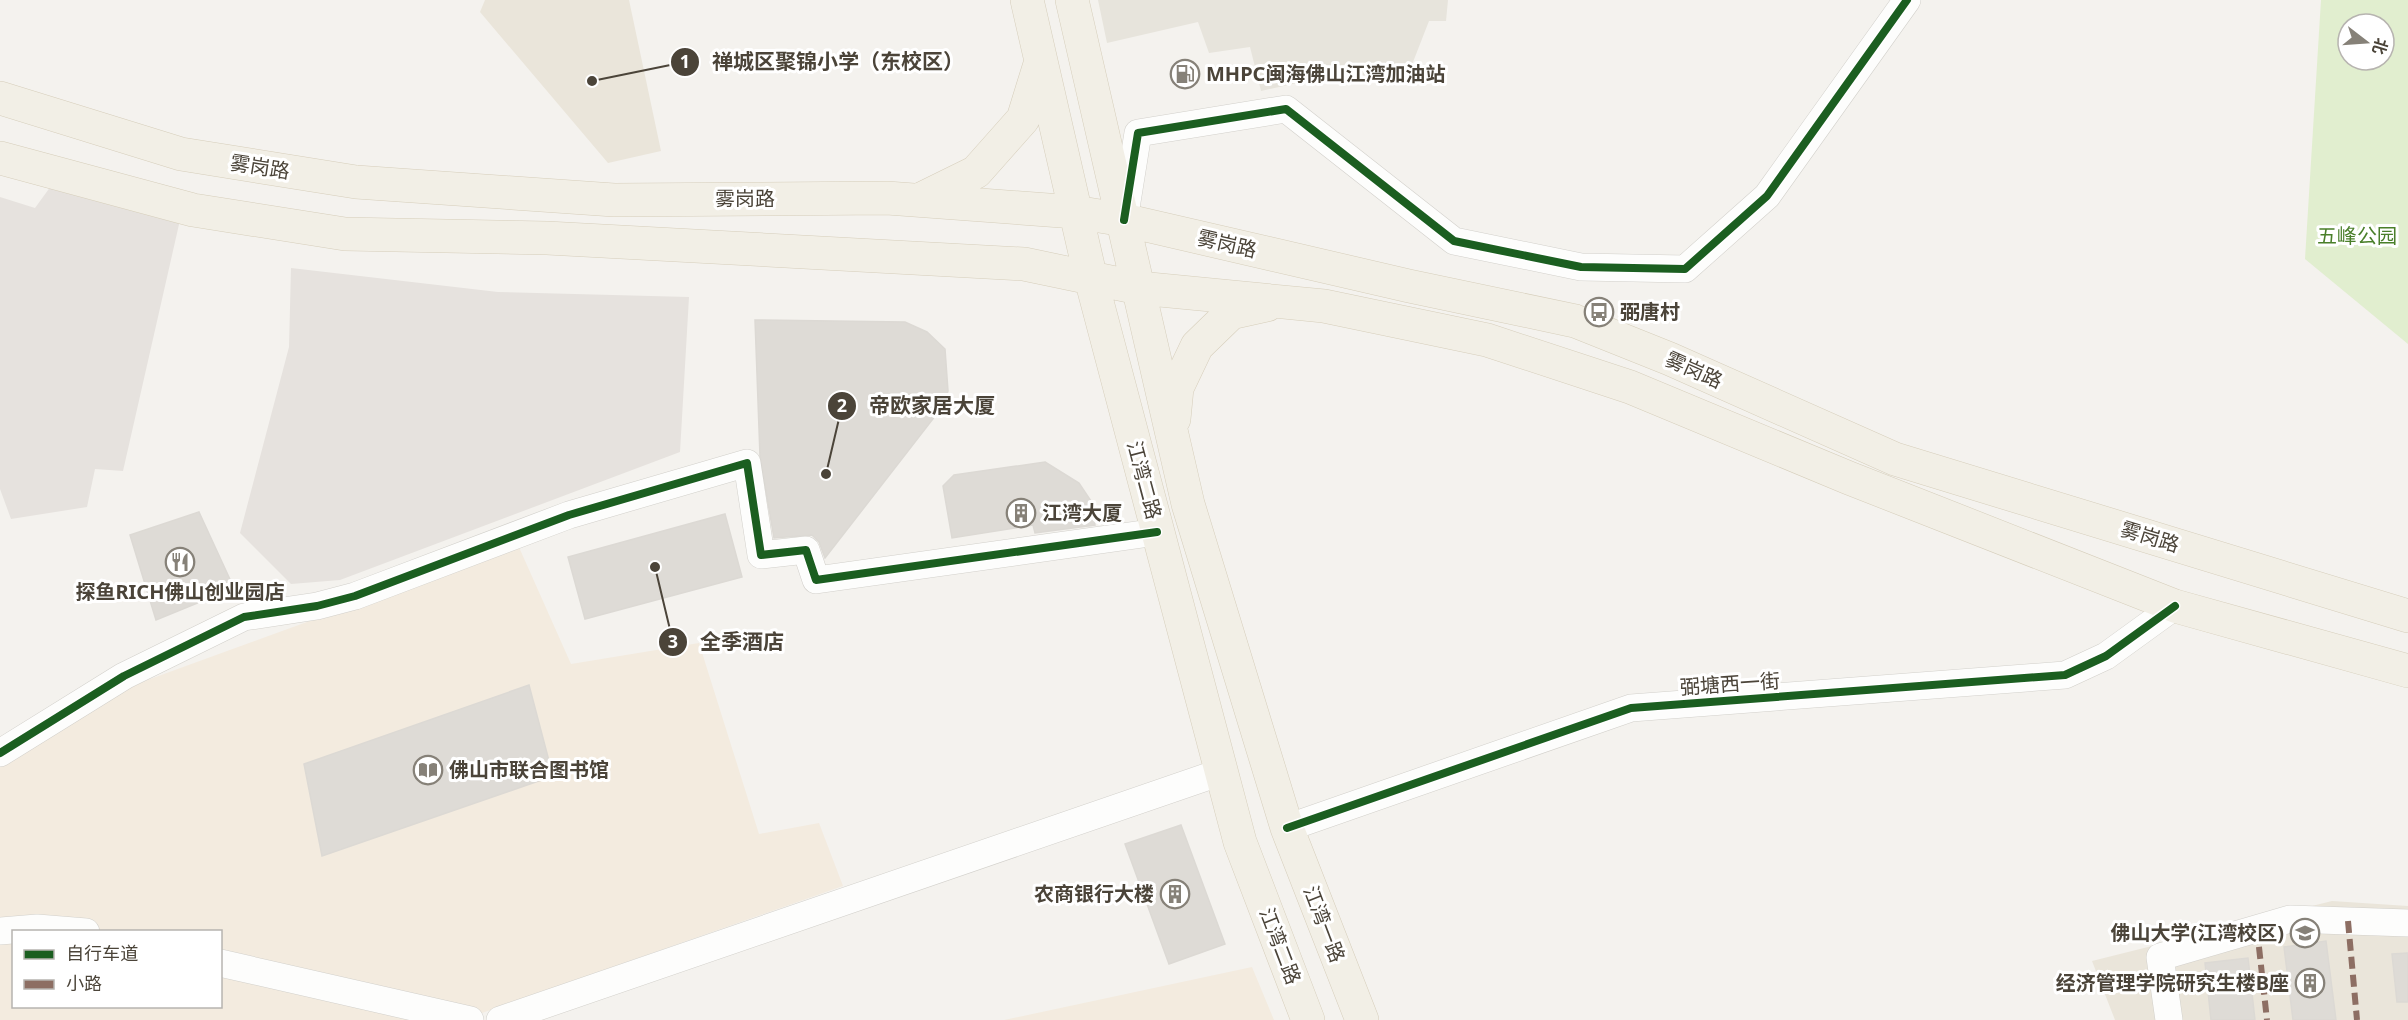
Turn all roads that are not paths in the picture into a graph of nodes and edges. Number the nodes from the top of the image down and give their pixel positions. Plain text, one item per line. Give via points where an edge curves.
1 (1027, 0) edge
2 (1071, 0) edge
3 (1907, 0) edge
4 (1041, 63) junction
5 (0, 98) edge
6 (0, 158) edge
7 (918, 201) junction
8 (1075, 212) junction
9 (1124, 220) junction
10 (1091, 279) junction
11 (1139, 288) junction
12 (1283, 302) junction
13 (1172, 435) junction
14 (1157, 532) junction
15 (2175, 606) junction
16 (2408, 616) edge
17 (2408, 671) edge
18 (0, 753) edge
19 (1221, 772) junction
20 (1287, 828) junction
21 (2408, 923) edge
22 (12, 930) edge
23 (62, 930) edge
24 (222, 963) edge
25 (470, 1020) edge
26 (500, 1020) edge
27 (1308, 1020) edge
28 (1362, 1020) edge
29 (2169, 1020) edge

1 - 4 main road, 江湾二路
2 - 9 main road, 江湾二路
3 - 9 street via 1767,196 1685,269 1581,267 1454,241 1286,109 1138,133
4 - 7 main road via 1023,118 976,172
4 - 8 main road, 江湾二路
5 - 7 main road, 雾岗路 via 181,154 356,182 614,200
6 - 10 main road, 雾岗路 via 193,210 345,234 547,238 1012,263
7 - 8 main road, 雾岗路
8 - 9 main road, 雾岗路
8 - 10 main road, 江湾二路
9 - 11 main road, 江湾二路
9 - 16 main road, 雾岗路 via 1575,321 1895,459
10 - 11 main road, 雾岗路
10 - 14 main road, 江湾二路
11 - 12 main road, 雾岗路
11 - 13 main road, 江湾二路
12 - 13 main road via 1230,314 1197,346 1177,388
12 - 15 main road, 雾岗路 via 1324,306 1487,340 1630,387
13 - 20 main road, 江湾二路 via 1188,504
14 - 18 street via 816,580 806,550 761,555 747,463 569,515 355,596 244,617 124,676
14 - 19 main road, 江湾二路
15 - 17 main road, 雾岗路
15 - 20 street, 弼塘西一街 via 2106,656 2065,675 1631,708
19 - 26 street
19 - 27 main road, 江湾二路 via 1240,842
20 - 28 main road, 江湾一路
21 - 29 street via 2290,919 2160,957
22 - 23 street
24 - 25 street

